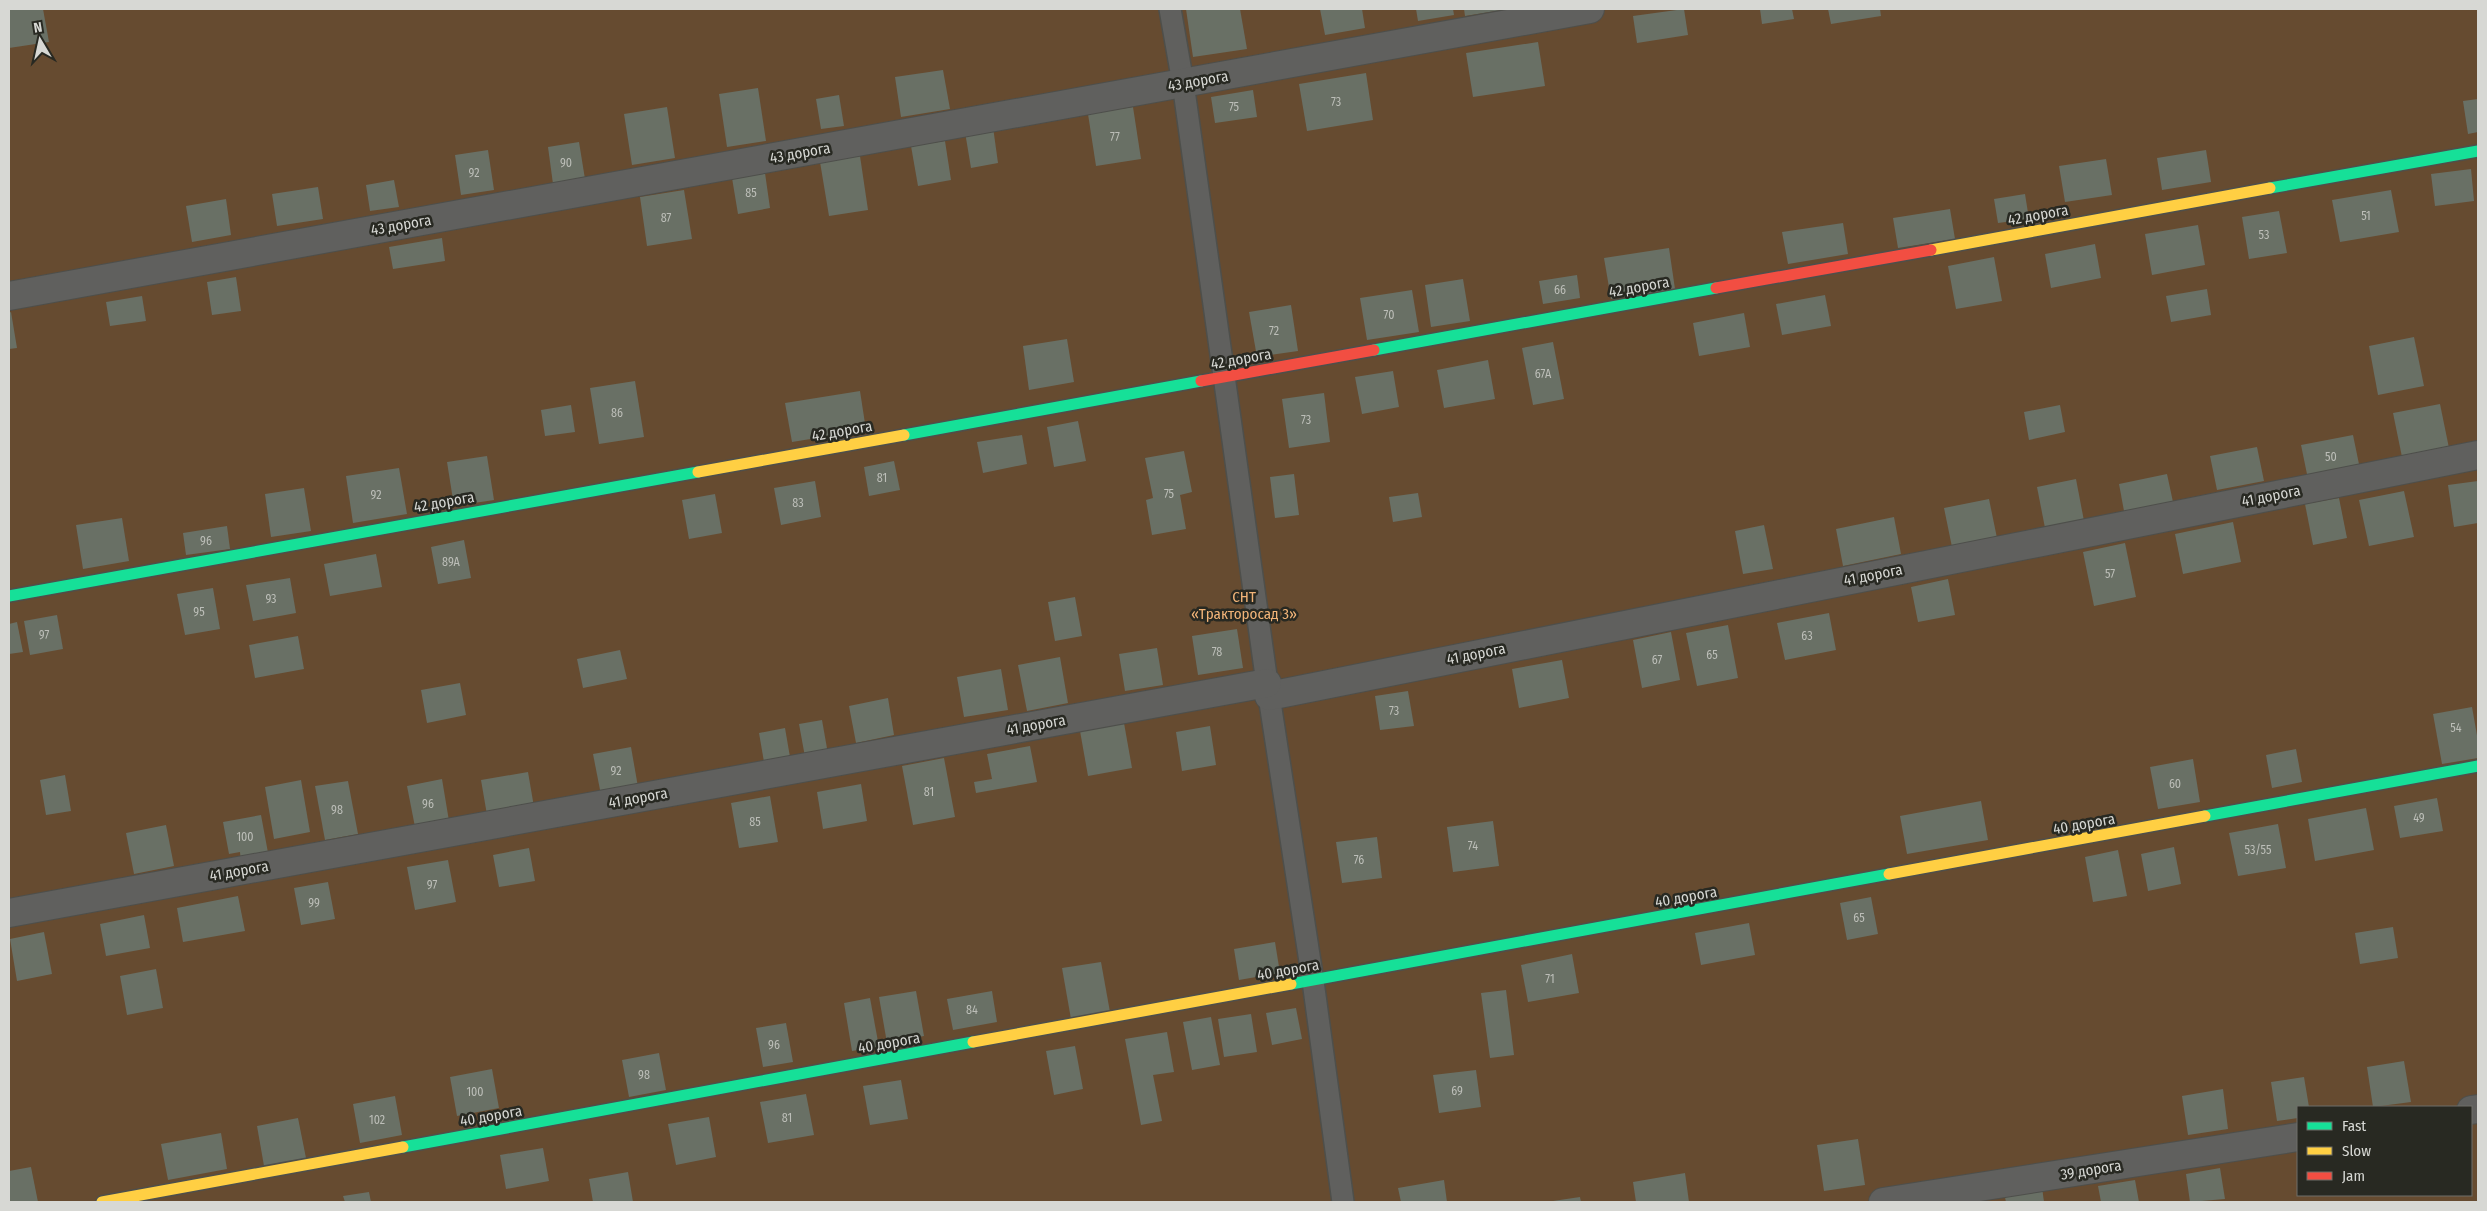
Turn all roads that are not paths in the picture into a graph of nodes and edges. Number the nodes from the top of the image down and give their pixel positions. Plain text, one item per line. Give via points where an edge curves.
1 (1170, 9) edge
2 (1590, 9) edge
3 (1183, 83) junction
4 (2478, 151) edge
5 (9, 296) edge
6 (1223, 377) junction
7 (2478, 455) edge
8 (9, 596) edge
9 (1268, 689) junction
10 (2478, 766) edge
11 (9, 913) edge
12 (1313, 981) junction
13 (2297, 1137) edge
14 (102, 1202) edge
15 (1343, 1202) edge
16 (1883, 1202) edge

1 - 3 lane
2 - 3 street, 43 дорога
3 - 5 street, 43 дорога
3 - 6 lane
4 - 6 street, 42 дорога
6 - 8 street, 42 дорога
6 - 9 lane
7 - 9 street, 41 дорога
9 - 11 street, 41 дорога
9 - 12 lane
10 - 12 street, 40 дорога
12 - 14 street, 40 дорога
12 - 15 lane
13 - 16 street, 39 дорога

